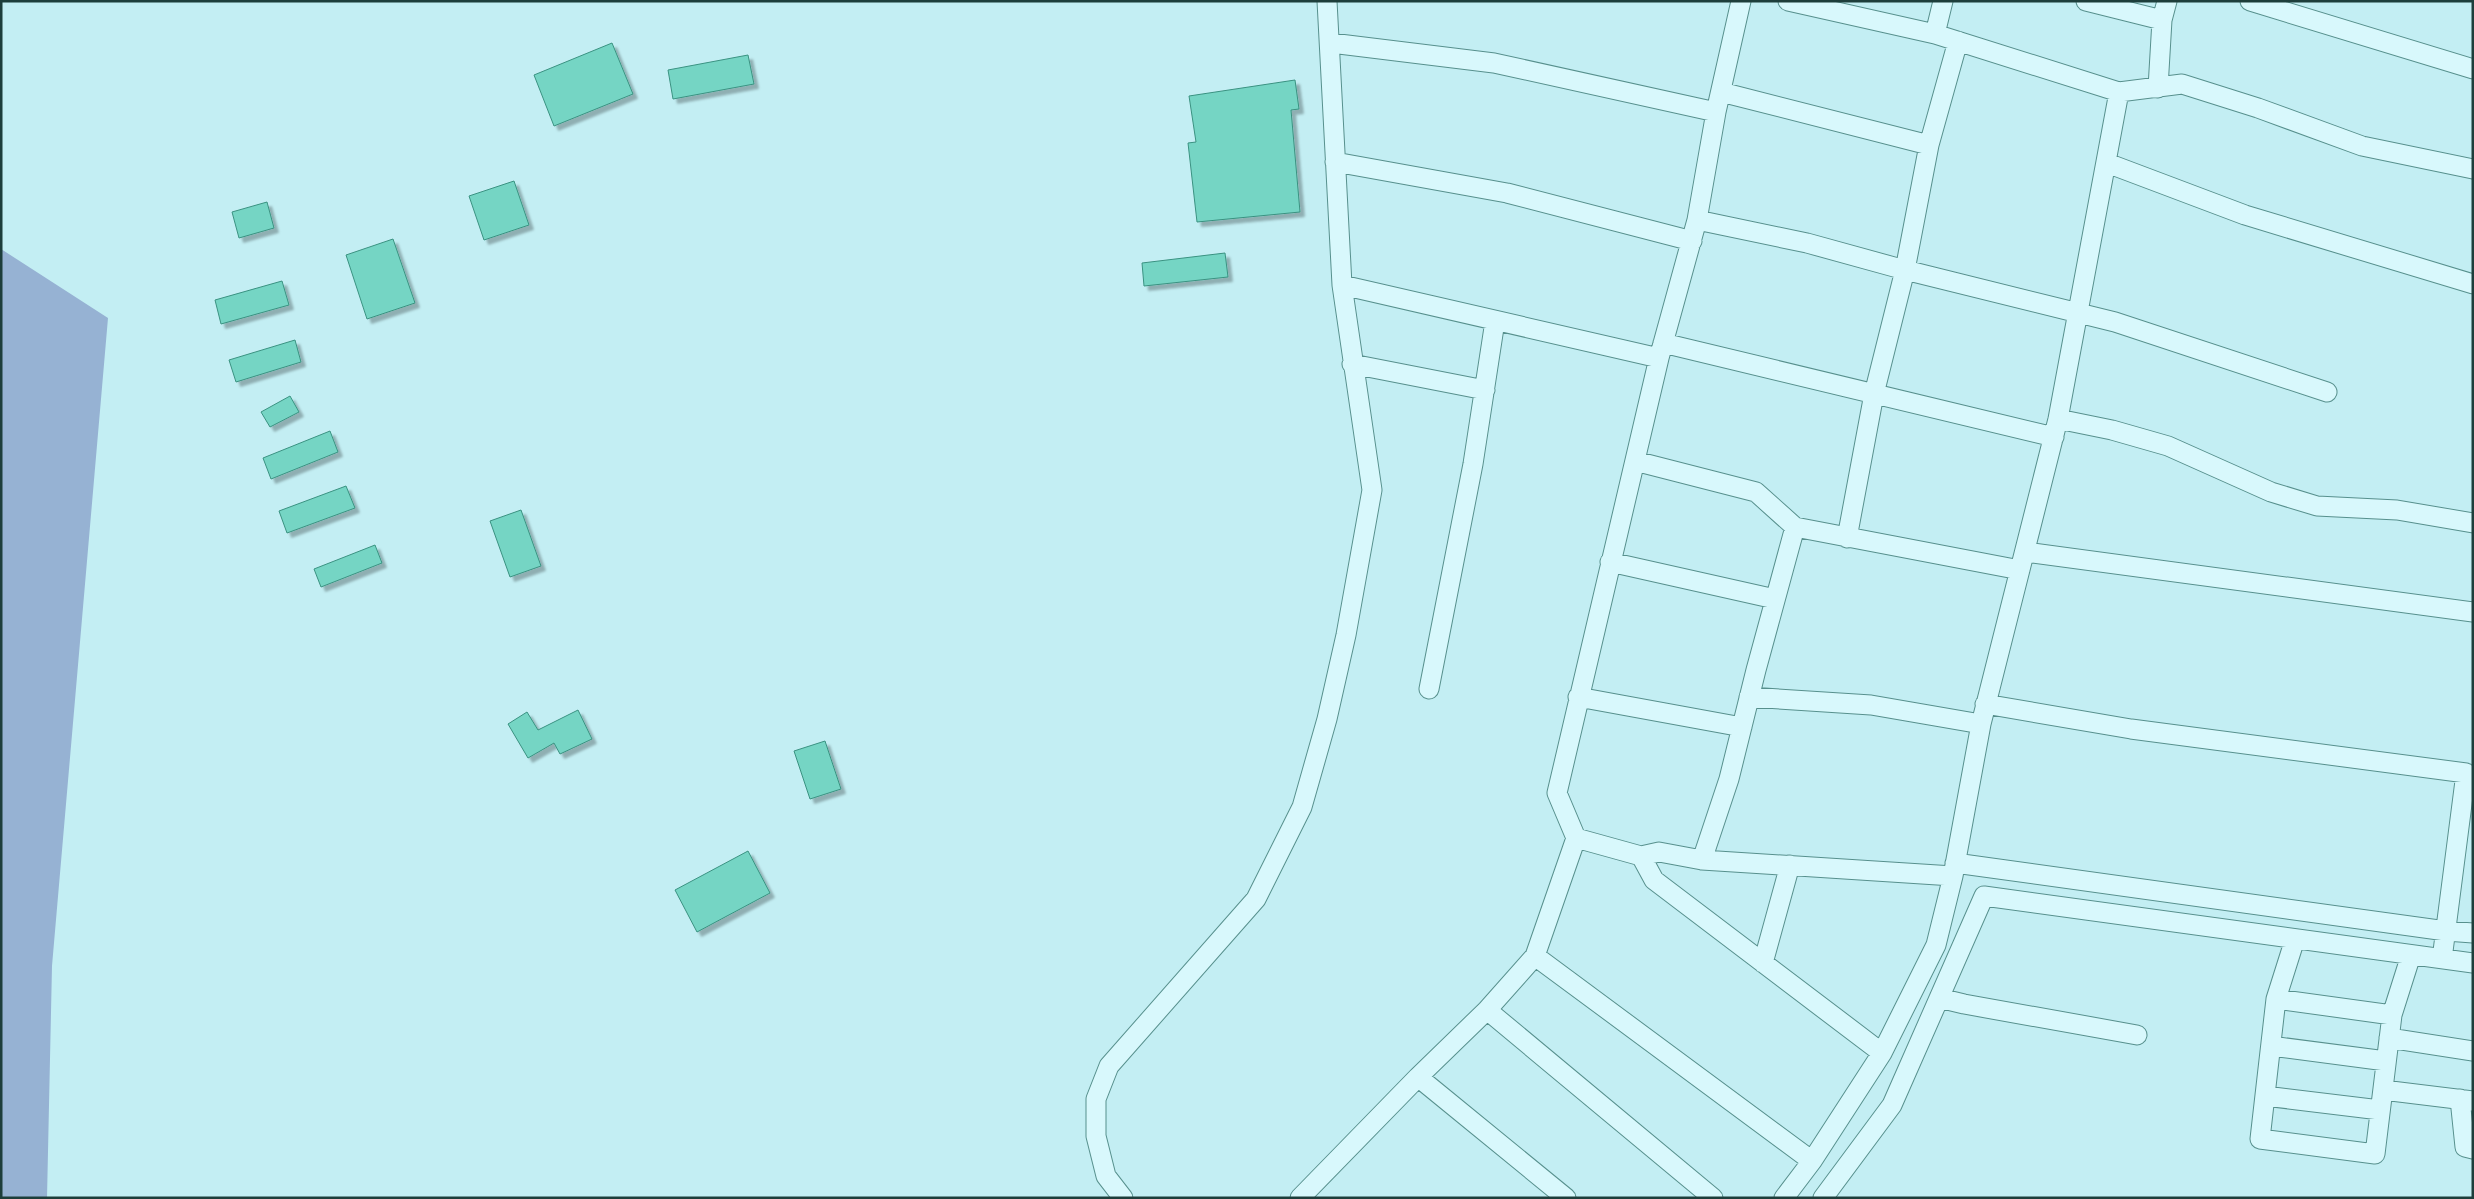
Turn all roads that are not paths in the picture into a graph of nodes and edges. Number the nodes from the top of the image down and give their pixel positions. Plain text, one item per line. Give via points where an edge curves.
1 (1327, 1) edge
2 (1741, 1) edge
3 (1788, 1) edge
4 (1943, 1) edge
5 (2086, 1) edge
6 (2167, 1) edge
7 (2250, 1) edge
8 (2162, 20) junction
9 (1935, 34) junction
10 (1958, 41) junction
11 (1331, 43) junction
12 (2473, 69) edge
13 (2158, 88) junction
14 (1720, 92) junction
15 (2119, 92) junction
16 (1716, 112) junction
17 (1929, 145) junction
18 (1335, 162) junction
19 (2107, 163) junction
20 (2473, 169) edge
21 (1697, 220) junction
22 (1692, 241) junction
23 (1904, 270) junction
24 (2473, 284) edge
25 (1342, 285) junction
26 (2079, 312) junction
27 (1495, 321) junction
28 (1661, 351) junction
29 (1352, 364) junction
30 (1485, 390) junction
31 (2327, 392) dead end
32 (1874, 394) junction
33 (2058, 419) junction
34 (2054, 437) junction
35 (1635, 460) junction
36 (2473, 524) edge
37 (1795, 527) junction
38 (1847, 538) junction
39 (2025, 552) junction
40 (1610, 562) junction
41 (2020, 570) junction
42 (1775, 600) junction
43 (2473, 612) edge
44 (1429, 688) dead end
45 (1578, 697) junction
46 (1749, 697) junction
47 (1985, 704) junction
48 (1980, 724) junction
49 (1742, 727) junction
50 (1576, 838) junction
51 (1641, 856) junction
52 (1702, 860) junction
53 (1790, 865) junction
54 (1954, 869) junction
55 (2446, 931) junction
56 (2473, 933) edge
57 (2295, 939) junction
58 (2411, 954) junction
59 (1535, 956) junction
60 (2442, 959) junction
61 (1763, 963) junction
62 (2473, 963) edge
63 (1939, 998) junction
64 (2276, 999) junction
65 (1487, 1010) junction
66 (2392, 1015) junction
67 (2137, 1035) dead end
68 (2389, 1038) junction
69 (2271, 1046) junction
70 (2473, 1051) edge
71 (1882, 1053) junction
72 (2386, 1061) junction
73 (1418, 1077) junction
74 (2383, 1090) junction
75 (2265, 1096) junction
76 (2466, 1100) edge
77 (2380, 1110) junction
78 (2473, 1149) edge
79 (1812, 1161) junction
80 (1123, 1198) edge
81 (1300, 1198) edge
82 (1566, 1198) edge
83 (1713, 1198) edge
84 (1784, 1198) edge
85 (1823, 1198) edge

1 - 11 street
2 - 14 street
3 - 9 street
4 - 9 street
5 - 8 street
6 - 8 street
7 - 12 street
8 - 13 street
9 - 10 street
10 - 15 street
10 - 17 street
11 - 16 street via 1494,63
11 - 18 street
13 - 15 street
13 - 20 street via 2182,84 2362,146
14 - 16 street
14 - 17 street
15 - 19 street
16 - 21 street
17 - 23 street
18 - 22 street via 1507,193
18 - 25 street
19 - 24 street via 2245,215
19 - 26 street
21 - 22 street
21 - 23 street via 1807,243
22 - 28 street
23 - 26 street
23 - 32 street
25 - 27 street
25 - 29 street
26 - 31 street
26 - 33 street
27 - 28 street
27 - 30 street
28 - 32 street
28 - 35 street
29 - 30 street
29 - 80 street via 1372,490 1328,719 1302,807 1256,899 1109,1066 1096,1099 1096,1136 1106,1176
30 - 44 street
32 - 34 street
32 - 38 street
33 - 34 street
33 - 36 street via 2168,446 2270,492 2317,506 2397,510
34 - 39 street
35 - 37 street via 1756,492
35 - 40 street
37 - 38 street
37 - 42 street
38 - 41 street
39 - 41 street
39 - 43 street
40 - 42 street
40 - 45 street
41 - 47 street
42 - 46 street
45 - 49 street
45 - 50 street via 1557,793
46 - 48 street via 1871,705
46 - 49 street
47 - 48 street
47 - 55 street via 2131,729 2466,773
48 - 54 street
49 - 52 street via 1729,779
50 - 51 street
50 - 59 street
51 - 52 street via 1659,852
51 - 61 street via 1654,880
52 - 53 street
53 - 54 street
53 - 61 street
54 - 55 street
54 - 71 street via 1936,945
55 - 56 street
55 - 60 street
57 - 58 street
57 - 63 street via 1984,896
57 - 64 street
58 - 60 street
58 - 66 street
59 - 65 street
59 - 79 street
60 - 62 street
61 - 71 street
63 - 67 street
63 - 85 street via 1892,1105
64 - 66 street
64 - 69 street
65 - 73 street
65 - 83 street
66 - 68 street
68 - 70 street
68 - 72 street
69 - 72 street
69 - 75 street
71 - 79 street
72 - 74 street
73 - 81 street
73 - 82 street
74 - 76 street
74 - 77 street
75 - 77 street
75 - 77 street via 2260,1138 2375,1154
76 - 78 street via 2465,1147
79 - 84 street

